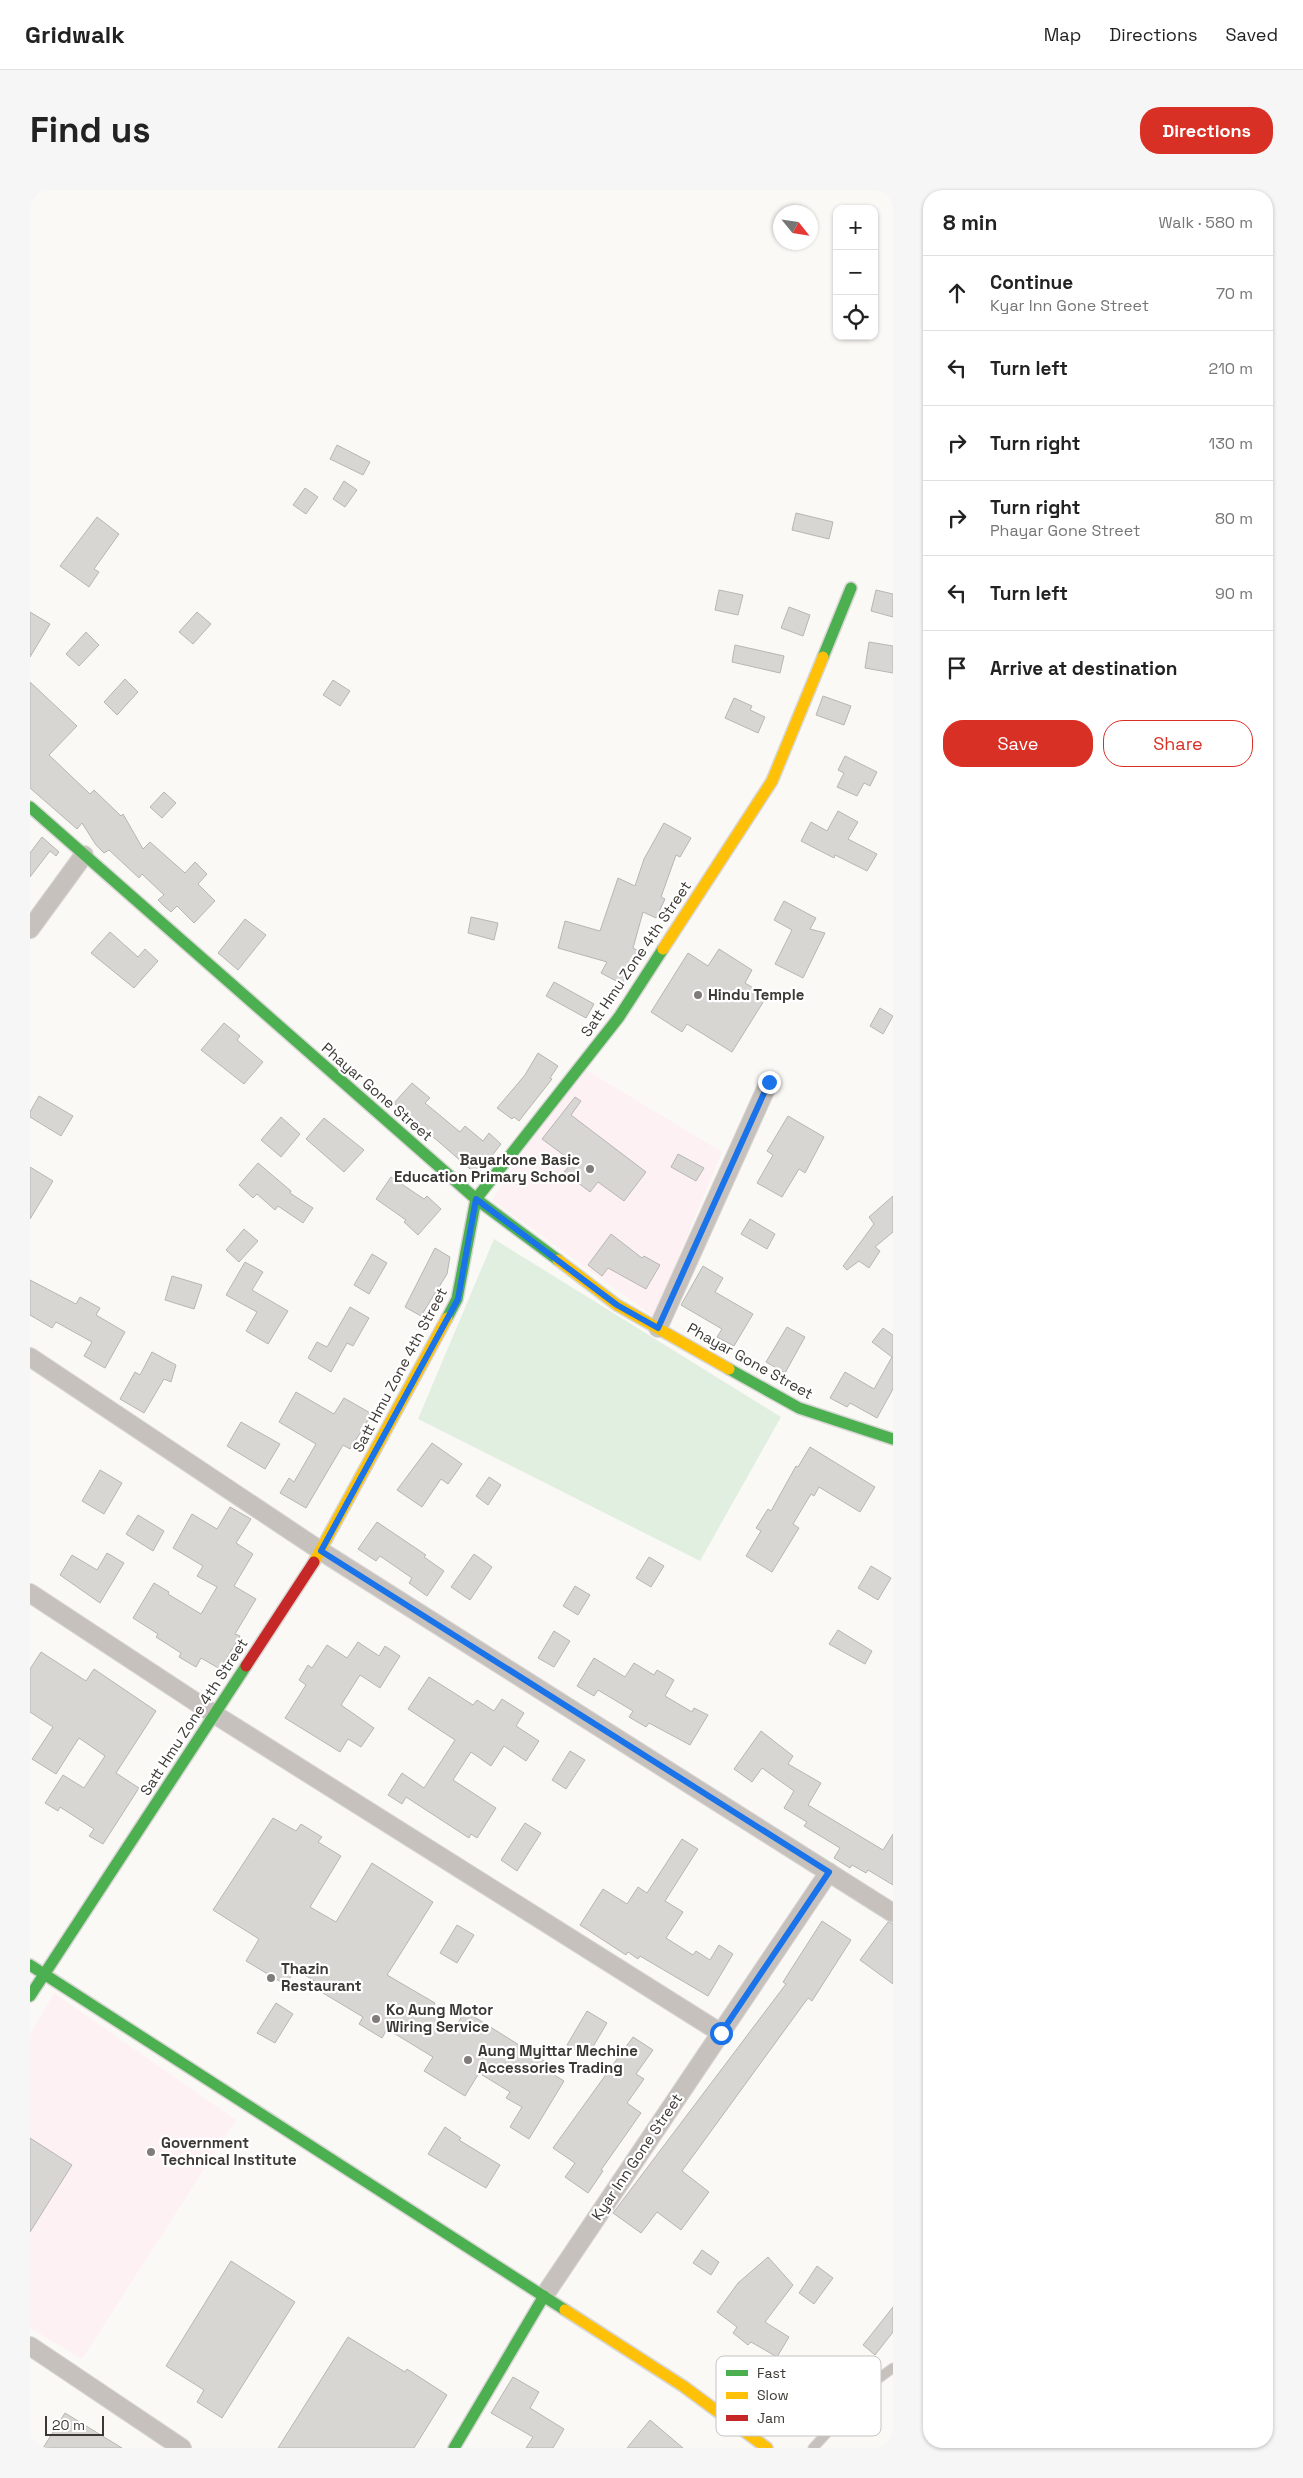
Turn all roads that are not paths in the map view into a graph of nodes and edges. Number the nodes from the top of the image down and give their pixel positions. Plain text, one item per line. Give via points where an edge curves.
1 (851, 588) dead end
2 (30, 807) edge
3 (84, 855) junction
4 (30, 929) edge
5 (769, 1082) dead end
6 (476, 1199) junction
7 (658, 1328) junction
8 (30, 1357) edge
9 (893, 1439) edge
10 (321, 1551) junction
11 (30, 1593) edge
12 (214, 1714) junction
13 (829, 1872) junction
14 (893, 1913) edge
15 (30, 1965) edge
16 (43, 1974) junction
17 (30, 1996) edge
18 (721, 2033) junction
19 (544, 2296) junction
20 (30, 2346) edge
21 (893, 2368) edge
22 (881, 2377) edge
23 (716, 2410) edge
24 (751, 2436) edge
25 (824, 2436) edge
26 (459, 2446) edge
27 (182, 2448) edge
28 (767, 2448) edge
29 (813, 2448) edge

1 - 6 street, Satt Hmu Zone 4th Street via 772,781 619,1017
2 - 3 street, Phayar Gone Street
3 - 4 street
3 - 6 street, Phayar Gone Street
5 - 7 street
6 - 7 street, Phayar Gone Street via 617,1305
6 - 10 street, Satt Hmu Zone 4th Street via 458,1299
7 - 9 street, Phayar Gone Street via 798,1408
8 - 10 street
10 - 12 street, Satt Hmu Zone 4th Street
10 - 13 street
11 - 12 street
12 - 16 street, Satt Hmu Zone 4th Street
12 - 18 street
13 - 14 street
13 - 18 street, Kyar Inn Gone Street
15 - 16 street
16 - 17 street, Satt Hmu Zone 4th Street
16 - 19 street
18 - 19 street, Kyar Inn Gone Street
19 - 23 street
19 - 26 street, Kyar Inn Gone Street
20 - 27 street
21 - 22 lane
24 - 28 street
25 - 29 lane

